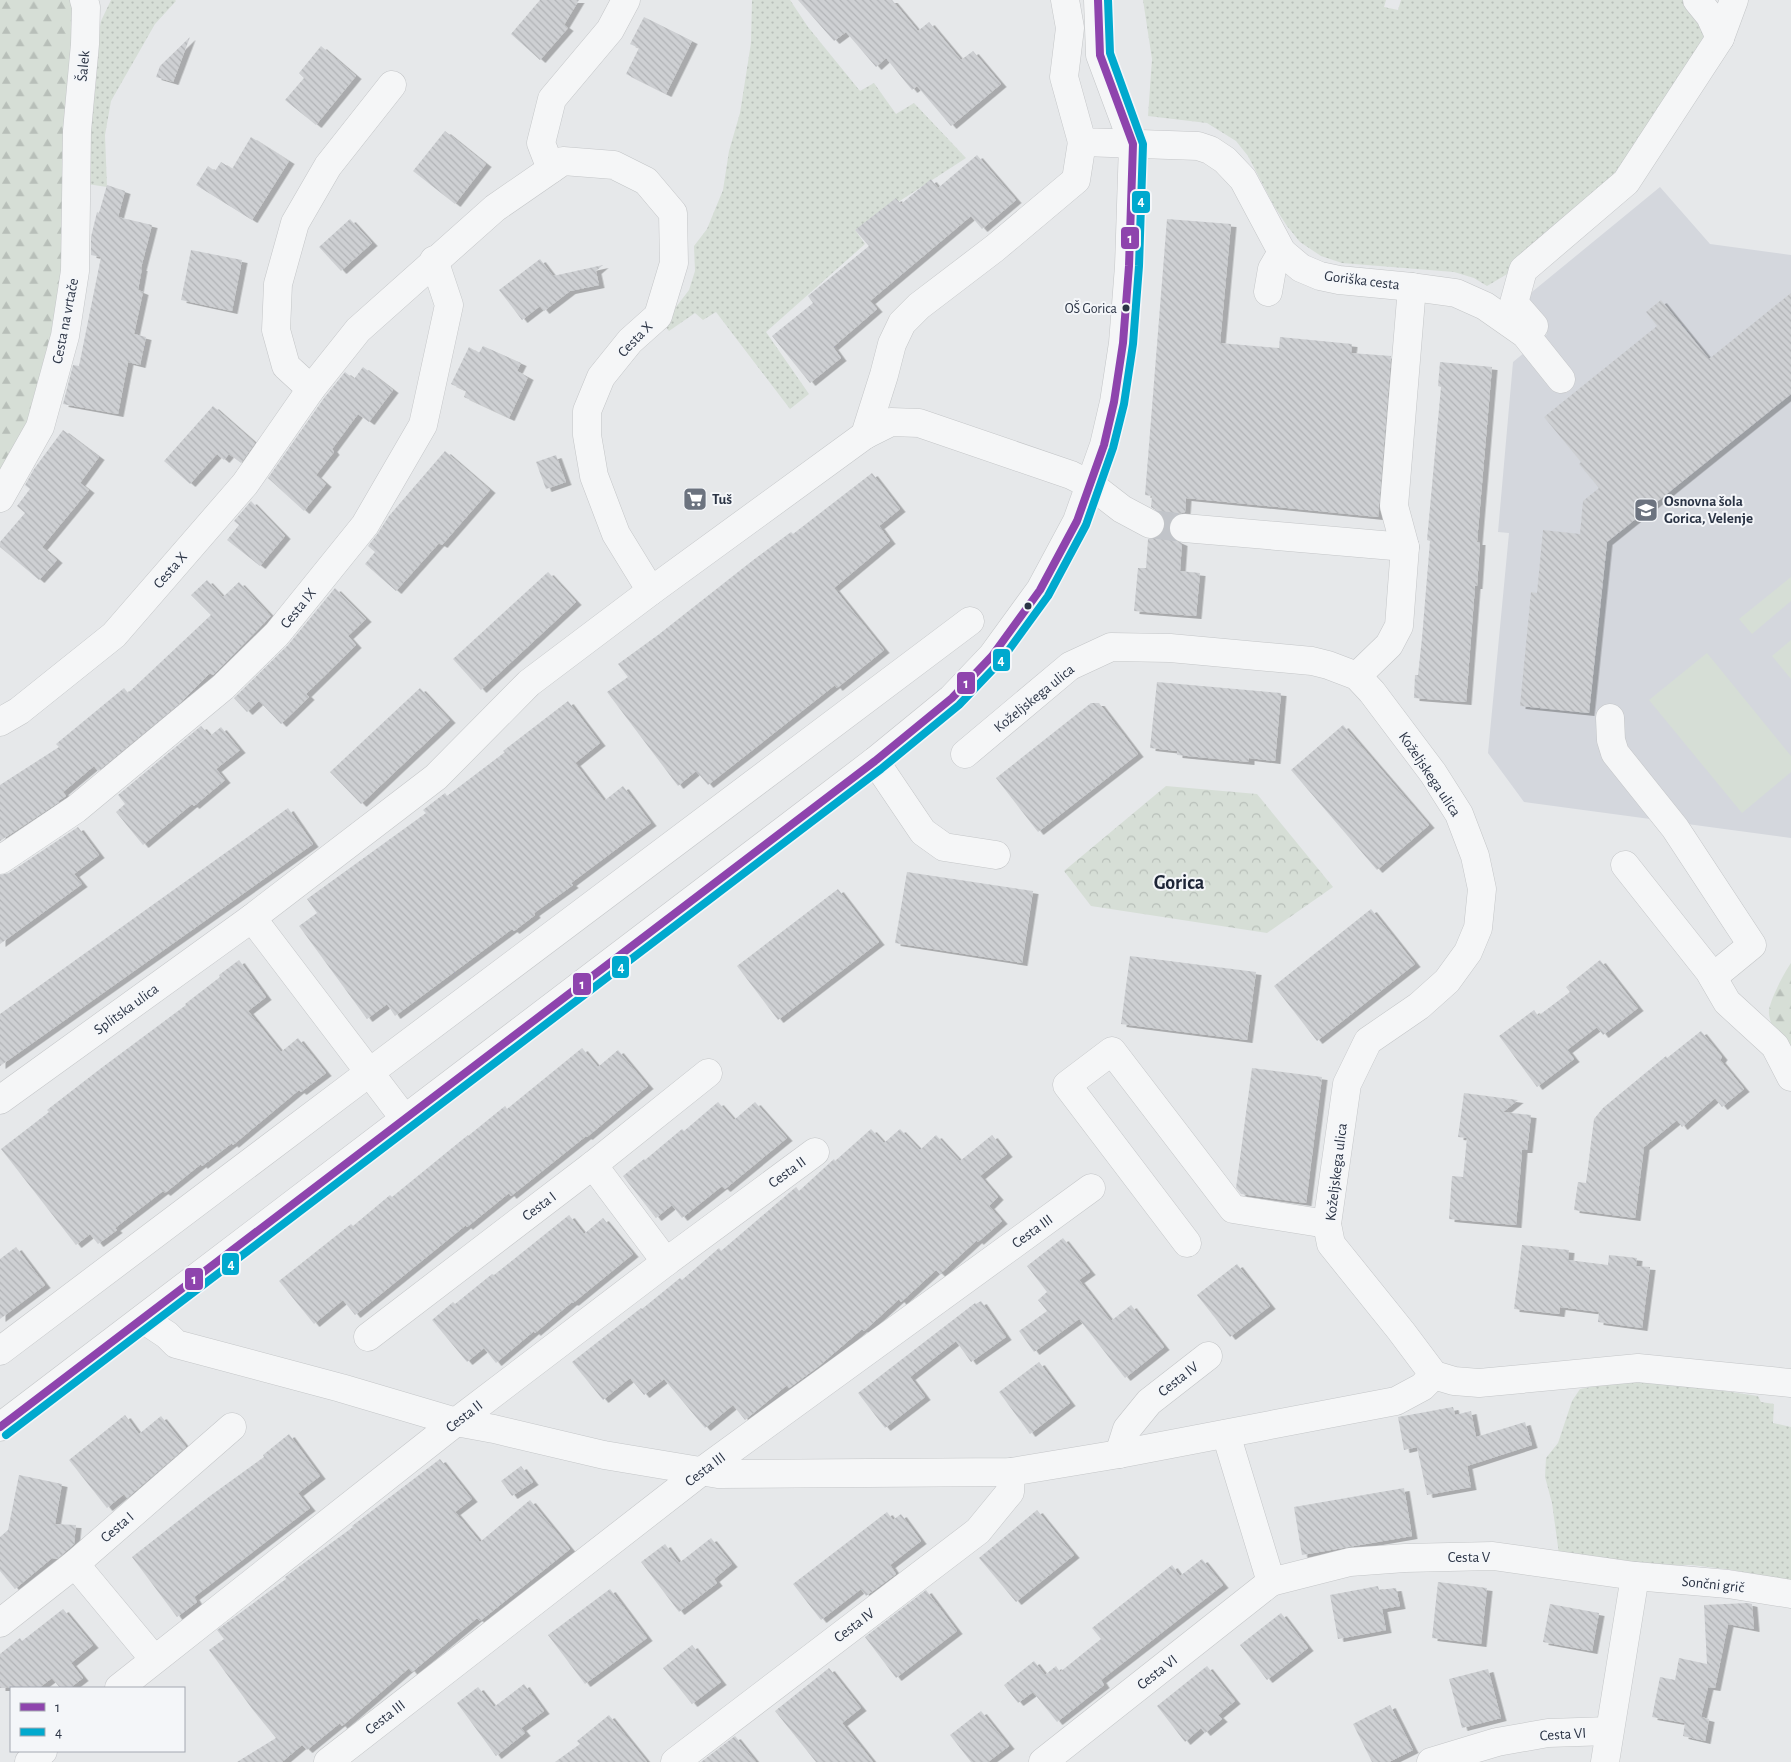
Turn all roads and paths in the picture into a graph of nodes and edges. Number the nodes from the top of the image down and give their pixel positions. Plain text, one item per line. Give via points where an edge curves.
1 (84, 0) edge
2 (626, 0) edge
3 (1065, 0) edge
4 (1098, 0) edge
5 (1697, 0) edge
6 (1734, 0) edge
7 (1720, 38) junction
8 (392, 85) dead end
9 (77, 131) joint
10 (1082, 142) junction
11 (1132, 144) junction
12 (551, 169) junction
13 (1282, 252) junction
14 (434, 260) junction
15 (1412, 287) junction
16 (1268, 292) dead end
17 (1534, 326) dead end
18 (1561, 379) dead end
19 (311, 389) junction
20 (865, 435) junction
21 (1091, 485) junction
22 (0, 498) edge
23 (1150, 524) tunnel mouth
24 (1184, 528) tunnel mouth
25 (1405, 547) junction
26 (651, 590) junction
27 (970, 621) dead end
28 (1357, 676) junction
29 (1610, 718) dead end
30 (0, 722) edge
31 (965, 754) dead end
32 (875, 761) junction
33 (996, 854) dead end
34 (0, 860) edge
35 (1625, 865) dead end
36 (252, 918) junction
37 (1713, 977) junction
38 (370, 1072) junction
39 (708, 1073) dead end
40 (1791, 1077) edge
41 (0, 1100) edge
42 (404, 1118) junction
43 (816, 1152) dead end
44 (593, 1165) junction
45 (1091, 1188) dead end
46 (1327, 1224) junction
47 (1187, 1244) dead end
48 (666, 1262) junction
49 (143, 1320) junction
50 (368, 1337) dead end
51 (0, 1351) edge
52 (1208, 1356) dead end
53 (1434, 1375) junction
54 (1791, 1382) edge
55 (456, 1422) junction
56 (0, 1427) edge
57 (232, 1427) dead end
58 (1226, 1434) junction
59 (1119, 1454) junction
60 (702, 1471) junction
61 (1011, 1472) junction
62 (75, 1564) junction
63 (1635, 1576) junction
64 (1271, 1582) junction
65 (1791, 1594) edge
66 (0, 1623) edge
67 (154, 1659) junction
68 (120, 1687) edge
69 (1609, 1731) junction
70 (42, 1752) edge
71 (29, 1762) edge
72 (328, 1762) edge
73 (675, 1762) edge
74 (1043, 1762) edge
75 (1431, 1762) edge
76 (1605, 1762) edge

1 - 9 street, Šalek via 85,44
2 - 12 street via 610,30 552,99 541,143
3 - 10 street via 1070,28 1064,78
4 - 11 street via 1100,55
5 - 7 street via 1710,16
6 - 7 street
7 - 17 street via 1626,182 1523,270 1514,304
8 - 19 street via 328,166 295,223 278,284 276,330 286,366
9 - 22 street, Cesta na vrtače via 75,272 65,336 40,427
10 - 11 street, Goriška cesta
10 - 20 street via 1076,180 902,323 892,344
11 - 13 street, Goriška cesta via 1198,146 1225,160 1242,179
11 - 21 street via 1129,266 1123,343 1114,402
12 - 14 street, Cesta X via 495,208
12 - 26 street, Cesta X via 563,160 614,165 646,181 673,213 674,263 658,316 630,341 601,377 587,411 587,435 594,476 616,534
13 - 15 street, Goriška cesta via 1301,268 1320,276
13 - 16 street via 1272,270
14 - 19 street, Cesta X via 358,330
14 - 34 street, Cesta IX via 449,305 423,425 365,525 277,634 223,686 76,809
15 - 18 street, Goriška cesta via 1456,293 1485,306 1525,334
15 - 25 street via 1394,506
19 - 30 street, Cesta X via 245,484 114,634 19,711
20 - 21 street, Splitska ulica via 891,422 919,423 1071,475
20 - 26 street, Splitska ulica
21 - 23 street, Splitska ulica via 1122,509
21 - 32 street via 1077,521 1040,590 992,656 952,698
24 - 25 street
25 - 28 street via 1399,626 1389,645
26 - 36 street, Splitska ulica via 529,683 436,777
27 - 38 street
28 - 31 street, Koželjskega ulica via 1312,661 1170,648 1111,647 1070,666
28 - 46 street, Koželjskega ulica via 1433,773 1458,814 1475,856 1482,890 1478,928 1468,952 1447,981 1419,1006 1368,1041 1347,1084
29 - 37 street via 1610,740 1615,753 1675,828 1752,945
32 - 33 street via 923,832 944,847
32 - 42 street
35 - 37 street
36 - 38 street
36 - 41 street, Splitska ulica
37 - 40 street via 1727,1002 1775,1046
38 - 42 street
38 - 51 street
39 - 44 street, Cesta I
42 - 49 street
43 - 48 street, Cesta II
44 - 48 street
44 - 50 street, Cesta I
45 - 60 street, Cesta III
46 - 47 street via 1232,1209 1112,1051 1067,1085
46 - 53 street, Koželjskega ulica via 1331,1244
48 - 55 street, Cesta II
49 - 55 street via 176,1344
49 - 56 street
52 - 59 street, Cesta IV via 1149,1402 1127,1429
53 - 54 street via 1480,1384 1638,1368
53 - 58 street via 1422,1387 1396,1401
55 - 60 street via 604,1455
55 - 67 street, Cesta II
57 - 62 street, Cesta I
58 - 59 street
58 - 64 street
59 - 61 street
60 - 61 street via 718,1474
60 - 72 street, Cesta III
61 - 73 street, Cesta IV via 1010,1492 978,1531
62 - 66 street, Cesta I
62 - 67 street
63 - 64 street, Cesta V via 1493,1556 1350,1562
63 - 65 street, Sončni grič via 1728,1584
63 - 69 street
64 - 74 street, Cesta VI
67 - 68 street, Cesta II
69 - 75 street, Cesta VI via 1548,1733 1497,1742
69 - 76 street
70 - 71 street

